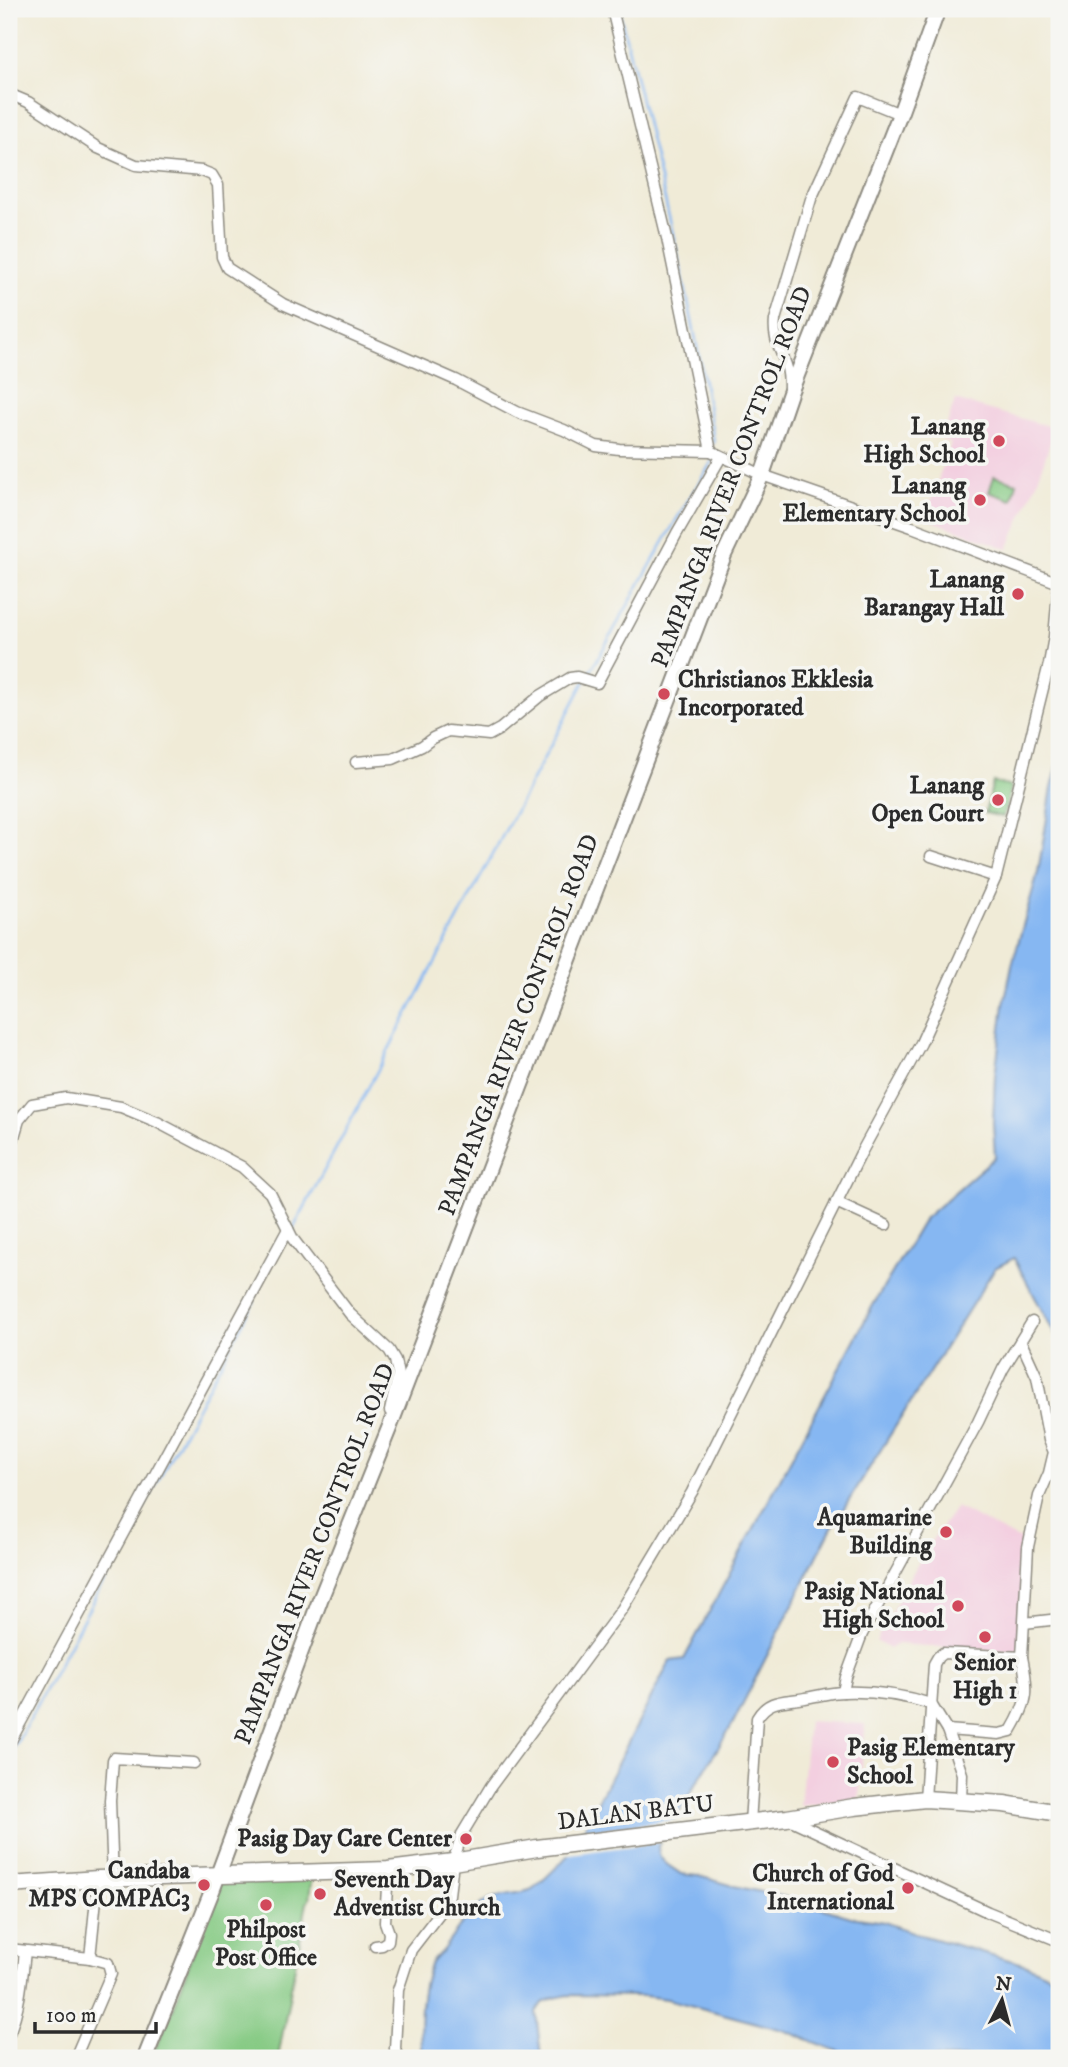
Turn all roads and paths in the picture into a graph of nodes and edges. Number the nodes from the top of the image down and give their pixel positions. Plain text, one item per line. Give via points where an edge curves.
1 (612, 9) edge
2 (939, 9) edge
3 (9, 94) edge
4 (900, 114) junction
5 (790, 393) junction
6 (711, 451) junction
7 (721, 457) junction
8 (762, 475) junction
9 (1059, 582) edge
10 (356, 762) dead end
11 (931, 856) dead end
12 (996, 877) junction
13 (9, 1154) edge
14 (836, 1202) junction
15 (886, 1225) dead end
16 (290, 1233) junction
17 (1032, 1322) dead end
18 (1021, 1342) junction
19 (390, 1426) junction
20 (1059, 1619) edge
21 (1024, 1623) junction
22 (1022, 1657) junction
23 (843, 1692) junction
24 (931, 1704) junction
25 (947, 1730) junction
26 (9, 1744) edge
27 (194, 1763) dead end
28 (925, 1799) junction
29 (961, 1801) junction
30 (1059, 1813) edge
31 (787, 1818) junction
32 (750, 1823) junction
33 (453, 1862) junction
34 (388, 1870) junction
35 (218, 1877) junction
36 (105, 1879) junction
37 (9, 1885) edge
38 (1059, 1941) edge
39 (375, 1946) dead end
40 (9, 1949) edge
41 (25, 1951) junction
42 (90, 1958) junction
43 (9, 2033) edge
44 (75, 2058) edge
45 (145, 2058) edge
46 (398, 2058) edge

1 - 6 street via 667,238
2 - 4 main road, PAMPANGA RIVER CONTROL ROAD
3 - 6 street via 98,148 136,165 202,171 212,176 218,185 222,257 227,268 283,304 596,446
4 - 5 main road, PAMPANGA RIVER CONTROL ROAD
4 - 5 street via 858,97 811,199 775,320
5 - 8 main road, PAMPANGA RIVER CONTROL ROAD
6 - 7 street
7 - 8 street
7 - 10 street via 597,683 570,678 489,735 448,731 393,759
8 - 9 street
8 - 19 main road, PAMPANGA RIVER CONTROL ROAD via 724,555
9 - 12 street via 1049,664
11 - 12 street
12 - 14 street via 920,1043
13 - 16 street via 19,1120 32,1104 66,1098 121,1107 242,1167 270,1193
14 - 15 street
14 - 33 street via 692,1492 622,1609 491,1786 462,1834
16 - 19 street via 350,1314 395,1360 398,1375
16 - 26 street
17 - 18 street
18 - 21 street via 1037,1377 1054,1452 1028,1547
18 - 23 street via 862,1634
19 - 35 main road, PAMPANGA RIVER CONTROL ROAD
20 - 21 street
21 - 22 street
22 - 24 street via 943,1653 934,1664
22 - 25 street via 1027,1698 1011,1731
23 - 24 street via 880,1693
23 - 32 street via 774,1702 763,1709 758,1718
24 - 25 street
24 - 28 street
25 - 29 street via 962,1774
27 - 36 street via 114,1758
28 - 29 main road, DALAN BATU
28 - 31 main road, DALAN BATU
29 - 30 main road, DALAN BATU
31 - 32 main road, DALAN BATU
31 - 38 street
32 - 33 main road, DALAN BATU
33 - 34 main road, DALAN BATU
33 - 46 street via 445,1906 411,1950 398,1990
34 - 35 main road, DALAN BATU
34 - 39 street via 388,1941
35 - 36 main road, DALAN BATU
35 - 45 main road, PAMPANGA RIVER CONTROL ROAD
36 - 37 main road, DALAN BATU
36 - 42 street
40 - 41 street
41 - 42 street
41 - 43 street via 20,1995
42 - 44 street via 108,1963 111,1974

